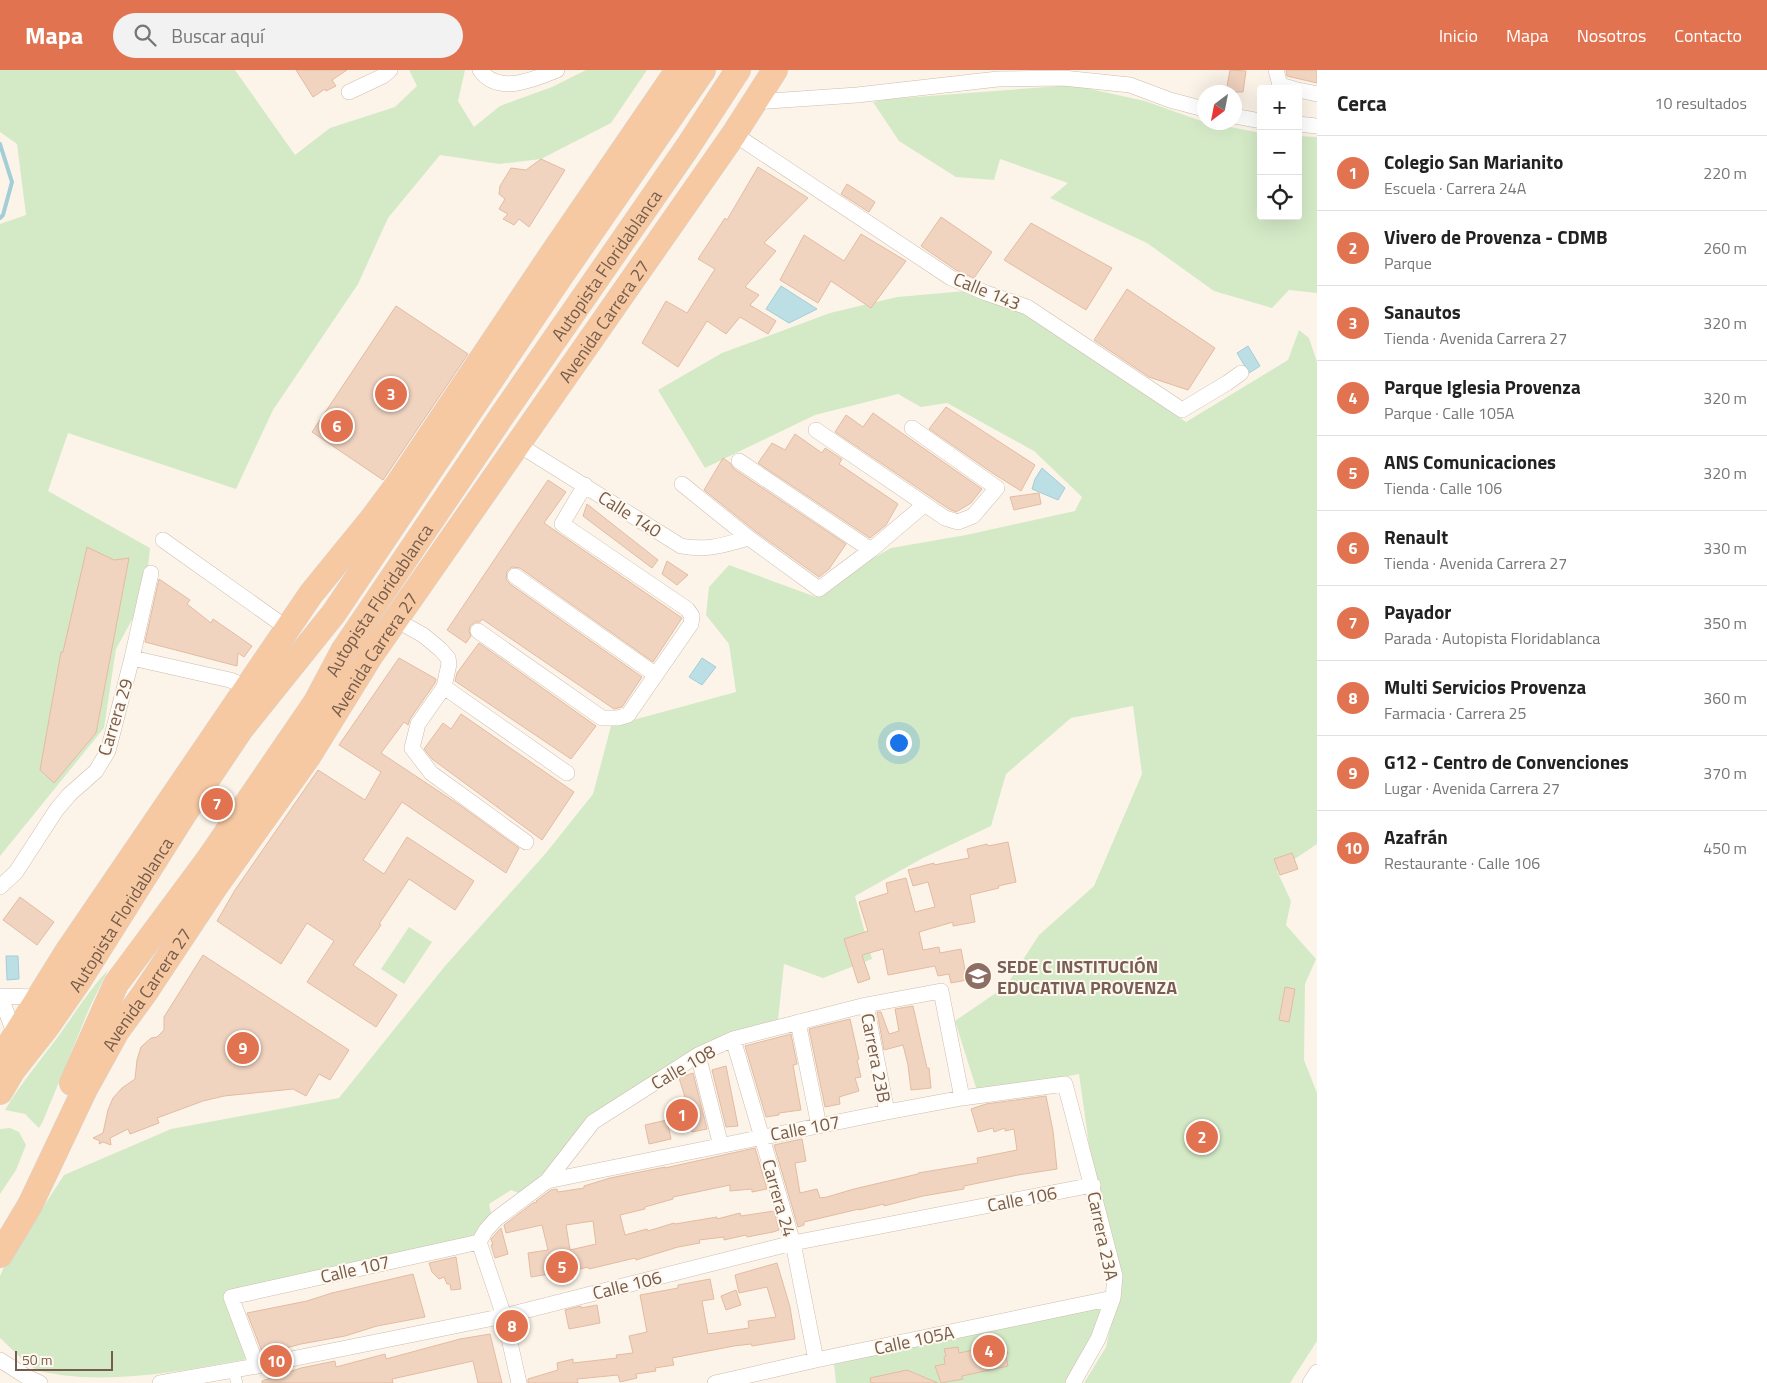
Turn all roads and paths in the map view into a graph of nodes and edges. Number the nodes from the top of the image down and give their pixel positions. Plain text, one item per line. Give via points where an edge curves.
1 (390, 70) edge
2 (480, 70) edge
3 (557, 70) edge
4 (678, 70) edge
5 (703, 70) edge
6 (738, 70) edge
7 (775, 70) edge
8 (1276, 70) edge
9 (1280, 85) edge
10 (1302, 91) edge
11 (349, 92) dead end
12 (1317, 94) edge
13 (755, 102) junction
14 (1197, 107) edge
15 (1242, 117) edge
16 (1257, 120) edge
17 (1302, 124) edge
18 (1317, 126) edge
19 (734, 134) junction
20 (687, 148) junction
21 (1241, 373) dead end
22 (912, 428) dead end
23 (816, 430) dead end
24 (519, 445) junction
25 (739, 460) dead end
26 (682, 484) dead end
27 (585, 485) junction
28 (924, 505) junction
29 (749, 538) junction
30 (163, 540) dead end
31 (871, 550) junction
32 (151, 573) dead end
33 (515, 576) dead end
34 (396, 620) junction
35 (287, 628) junction
36 (478, 631) dead end
37 (132, 658) junction
38 (656, 675) junction
39 (247, 687) junction
40 (444, 687) junction
41 (567, 773) dead end
42 (156, 823) junction
43 (526, 842) dead end
44 (144, 876) junction
45 (0, 887) edge
46 (215, 887) junction
47 (116, 984) junction
48 (0, 996) edge
49 (39, 997) junction
50 (0, 1005) edge
51 (866, 1005) junction
52 (798, 1022) junction
53 (15, 1035) junction
54 (733, 1039) junction
55 (698, 1055) junction
56 (0, 1060) edge
57 (1065, 1084) joint
58 (0, 1092) edge
59 (962, 1098) junction
60 (887, 1112) junction
61 (819, 1126) junction
62 (761, 1136) junction
63 (721, 1146) junction
64 (547, 1181) junction
65 (1093, 1185) junction
66 (0, 1222) edge
67 (480, 1242) junction
68 (793, 1243) junction
69 (0, 1256) edge
70 (1113, 1298) junction
71 (504, 1316) junction
72 (0, 1360) edge
73 (816, 1360) junction
74 (257, 1366) junction
75 (1317, 1372) edge
76 (235, 1377) edge
77 (40, 1383) edge
78 (160, 1383) edge
79 (519, 1383) edge
80 (715, 1383) edge
81 (1074, 1383) edge
82 (1310, 1383) edge

1 - 11 street
2 - 3 street via 486,78 499,84 522,83
4 - 35 highway via 398,484
5 - 44 highway, Autopista Floridablanca via 334,613 241,729
6 - 20 highway, Autopista Floridablanca
7 - 13 highway, Avenida Carrera 27
7 - 20 highway
8 - 9 street
10 - 12 street
13 - 14 street via 857,95 998,79 1063,78 1130,85
13 - 19 highway, Avenida Carrera 27
15 - 16 street
17 - 18 street
19 - 21 street, Calle 143 via 951,278 1027,307 1182,410
19 - 24 highway, Avenida Carrera 27
20 - 47 highway, Autopista Floridablanca via 348,643 316,702 208,860
22 - 28 street via 997,488 973,516 958,522
23 - 28 street
24 - 27 street, Calle 140
24 - 34 highway, Avenida Carrera 27
25 - 31 street
26 - 29 street
27 - 29 street, Calle 140 via 681,546 699,549
27 - 38 street via 562,524 687,609 692,616 691,624
28 - 31 street
29 - 31 street via 819,589
30 - 35 street
32 - 37 street, Carrera 29
33 - 38 street
34 - 40 street via 423,635 448,658
34 - 46 highway, Avenida Carrera 27 via 308,757
35 - 39 highway
36 - 38 street via 602,718 628,715
37 - 39 street via 230,680
37 - 45 street, Carrera 29 via 108,751 96,771 57,809 16,872
39 - 42 highway
40 - 41 street
40 - 43 street via 418,724 412,748 431,773
42 - 44 highway via 155,840
42 - 49 highway
44 - 58 highway, Autopista Floridablanca via 78,982
46 - 47 highway via 168,938
46 - 69 highway, Avenida Carrera 27 via 117,1031 85,1089 30,1205
47 - 66 highway, Autopista Floridablanca via 28,1179
48 - 49 street
49 - 53 highway
50 - 53 street via 4,1006
51 - 52 street, Calle 108
51 - 59 street, Calle 108 via 941,991
51 - 60 street, Carrera 23B
52 - 54 street, Calle 108
52 - 61 street
53 - 56 highway
54 - 55 street, Calle 108
54 - 62 street, Carrera 24
55 - 63 street
55 - 64 street, Calle 108 via 593,1122
57 - 59 street, Calle 107
57 - 65 street, Carrera 23A
59 - 60 street, Calle 107
60 - 61 street, Calle 107
61 - 62 street, Calle 107
62 - 63 street, Calle 107
62 - 68 street, Carrera 24
63 - 64 street, Calle 107
64 - 67 street, Calle 108 via 496,1219
65 - 68 street, Calle 106
65 - 70 street, Carrera 23A via 1116,1276
67 - 71 street
67 - 74 street, Calle 107 via 231,1297
68 - 71 street, Calle 106
68 - 73 street, Carrera 24
70 - 73 street, Calle 105A
70 - 81 street, Carrera 23A via 1098,1339
71 - 74 street, Calle 106
71 - 79 street
72 - 77 street
73 - 80 street, Calle 105A
74 - 76 street, Calle 106
75 - 82 street
76 - 78 street, Calle 106

